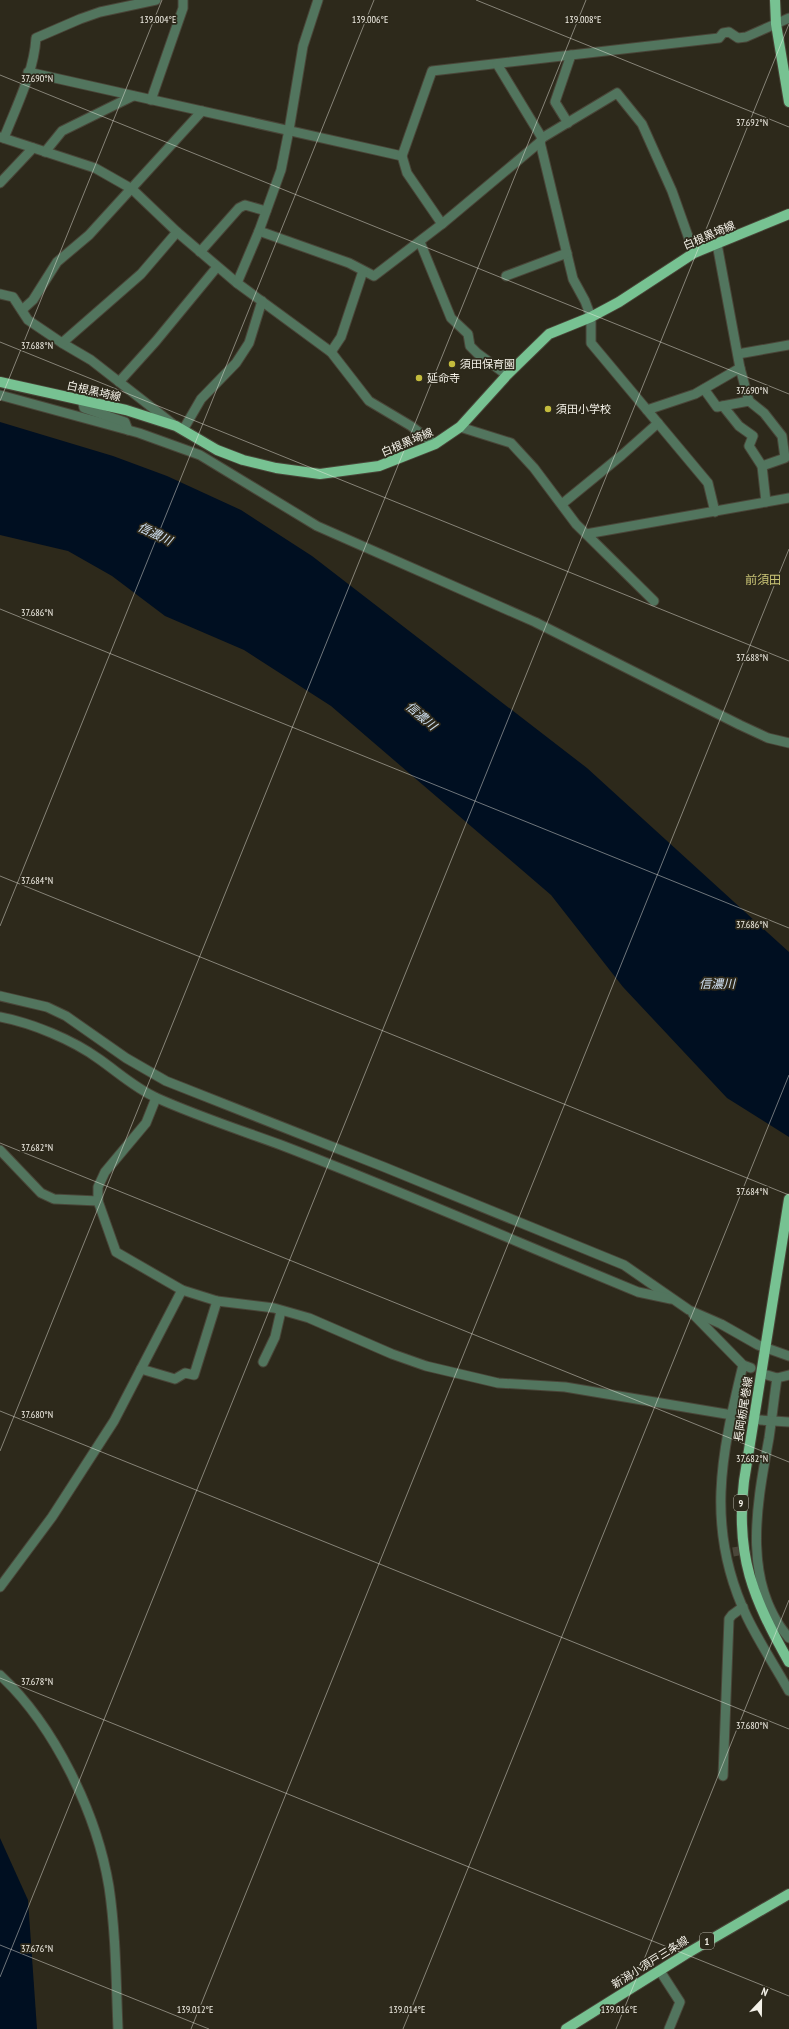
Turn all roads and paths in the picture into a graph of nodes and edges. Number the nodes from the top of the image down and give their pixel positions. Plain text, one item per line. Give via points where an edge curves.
1 (156, 0) edge
2 (183, 0) edge
3 (318, 0) edge
4 (775, 0) edge
5 (789, 18) edge
6 (776, 24) junction
7 (571, 55) junction
8 (496, 64) junction
9 (28, 72) junction
10 (133, 96) junction
11 (152, 100) junction
12 (789, 102) edge
13 (202, 111) junction
14 (568, 123) junction
15 (289, 130) junction
16 (2, 138) edge
17 (541, 140) junction
18 (33, 148) junction
19 (45, 152) junction
20 (402, 156) junction
21 (0, 183) edge
22 (132, 189) junction
23 (266, 212) junction
24 (789, 214) edge
25 (442, 224) junction
26 (259, 231) junction
27 (177, 232) junction
28 (420, 242) junction
29 (717, 244) junction
30 (200, 252) junction
31 (567, 253) junction
32 (694, 253) junction
33 (217, 267) junction
34 (363, 272) junction
35 (506, 276) dead end
36 (237, 283) junction
37 (0, 294) edge
38 (262, 301) junction
39 (22, 310) junction
40 (591, 318) junction
41 (62, 343) junction
42 (789, 345) edge
43 (331, 352) junction
44 (738, 354) junction
45 (740, 368) junction
46 (506, 375) junction
47 (0, 382) edge
48 (119, 382) junction
49 (704, 389) junction
50 (0, 395) edge
51 (82, 400) junction
52 (749, 401) junction
53 (723, 406) junction
54 (647, 410) junction
55 (658, 423) junction
56 (180, 428) junction
57 (460, 428) junction
58 (128, 430) junction
59 (434, 444) junction
60 (762, 466) junction
61 (789, 498) edge
62 (766, 502) junction
63 (562, 504) junction
64 (715, 512) junction
65 (586, 534) junction
66 (654, 601) dead end
67 (789, 743) edge
68 (0, 996) edge
69 (0, 1017) edge
70 (156, 1098) junction
71 (0, 1150) edge
72 (789, 1199) edge
73 (98, 1201) junction
74 (182, 1290) junction
75 (217, 1301) junction
76 (676, 1301) junction
77 (689, 1310) junction
78 (281, 1311) junction
79 (765, 1348) junction
80 (789, 1356) edge
81 (263, 1362) dead end
82 (141, 1369) junction
83 (767, 1375) dead end
84 (789, 1375) edge
85 (777, 1378) junction
86 (731, 1414) junction
87 (744, 1417) dead end
88 (760, 1420) dead end
89 (771, 1421) junction
90 (789, 1422) edge
91 (0, 1587) edge
92 (743, 1607) junction
93 (789, 1638) edge
94 (778, 1643) junction
95 (766, 1650) junction
96 (789, 1662) edge
97 (0, 1675) edge
98 (789, 1691) edge
99 (723, 1776) dead end
100 (789, 1894) edge
101 (660, 1971) junction
102 (118, 2029) edge
103 (566, 2029) edge
104 (669, 2029) edge

1 - 9 street via 80,18 36,38
2 - 11 street via 183,8
3 - 15 street via 303,46
4 - 6 main road
5 - 6 street
6 - 7 street via 746,37 738,38 729,32 723,33 719,38
6 - 12 main road
7 - 8 street
7 - 14 street via 555,102
8 - 17 street
8 - 20 street via 432,71
9 - 10 street
9 - 16 street
10 - 11 street
10 - 19 street via 62,131
11 - 13 street
13 - 15 street
13 - 22 street
14 - 17 street
14 - 32 street via 617,93 642,124 672,191
15 - 20 street
15 - 23 street via 281,170
16 - 18 street
17 - 25 street
17 - 31 street
18 - 19 street
18 - 21 street
19 - 22 street via 95,168
20 - 25 street via 407,173
22 - 27 street
22 - 39 street via 89,235 57,262 33,300
23 - 26 street
23 - 30 street via 245,205 239,208
24 - 29 main road, 白根黒埼線
25 - 28 street
26 - 34 street via 349,263
26 - 36 street
27 - 30 street
27 - 41 street via 141,274
28 - 34 street via 374,276
28 - 46 street via 451,318 468,334 470,346
29 - 32 main road, 白根黒埼線
29 - 44 street
30 - 33 street
31 - 35 street
31 - 40 street via 573,279
32 - 40 main road, 白根黒埼線
33 - 36 street
33 - 48 street
34 - 43 street via 341,337
36 - 38 street
37 - 39 street via 13,297
38 - 43 street
38 - 56 street via 248,343 236,363 201,399
39 - 41 street via 28,320
40 - 46 main road, 白根黒埼線 via 549,334
40 - 54 street via 592,342
41 - 48 street via 91,360
42 - 44 street
43 - 59 street via 369,401 411,426
44 - 45 street
45 - 49 street
45 - 52 street
46 - 57 main road, 白根黒埼線
47 - 51 main road, 白根黒埼線
48 - 56 street
49 - 53 street via 717,407
49 - 54 street
50 - 58 street
51 - 56 main road, 白根黒埼線 via 126,410
51 - 58 street via 84,408 125,422
52 - 53 street
52 - 60 street via 764,413 782,436 785,458
53 - 60 street via 739,426 753,436 749,446
54 - 55 street
55 - 63 street via 622,456
55 - 64 street via 708,483
56 - 59 main road, 白根黒埼線 via 217,450 243,460 314,473 379,466
57 - 59 main road, 白根黒埼線
57 - 63 street via 511,443
58 - 67 street via 200,455 301,517 331,532 535,622 768,738
60 - 62 street
61 - 62 street
62 - 64 street
63 - 65 street
64 - 65 street
65 - 66 street
68 - 76 street via 47,1007 66,1016 126,1058 166,1081 421,1181 624,1265
69 - 70 street via 27,1023 68,1041 98,1058 130,1084
70 - 73 street via 146,1124 105,1172 98,1187
70 - 76 street via 288,1148 638,1292
71 - 73 street via 41,1193 54,1199
72 - 79 main road, 長岡栃尾巻線 / 9
73 - 74 street via 116,1252
74 - 75 street
74 - 82 street
75 - 78 street
75 - 82 street via 194,1375 185,1373 175,1379
76 - 77 street
77 - 79 street
77 - 86 street via 747,1367
78 - 81 street via 275,1337
78 - 86 street via 308,1318 426,1366 470,1377 498,1383 565,1387
79 - 80 street
79 - 94 main road, 長岡栃尾巻線 / 9 via 744,1481 742,1536 752,1587
82 - 91 street via 114,1421 52,1517
83 - 85 street
84 - 85 street
85 - 89 street
86 - 87 street
86 - 92 street via 720,1488 720,1510 733,1580
88 - 89 street
89 - 90 street
89 - 93 street via 753,1549 769,1604 776,1621
92 - 95 street
92 - 99 street via 732,1614 729,1620
93 - 94 street
94 - 95 street
94 - 96 main road, 長岡栃尾巻線 / 9
95 - 98 street
97 - 102 street via 12,1686 40,1723 66,1764 97,1838 109,1886
100 - 101 main road, 新潟小須戸三条線 / 1
101 - 103 main road, 新潟小須戸三条線 / 1
101 - 104 street via 680,2002

